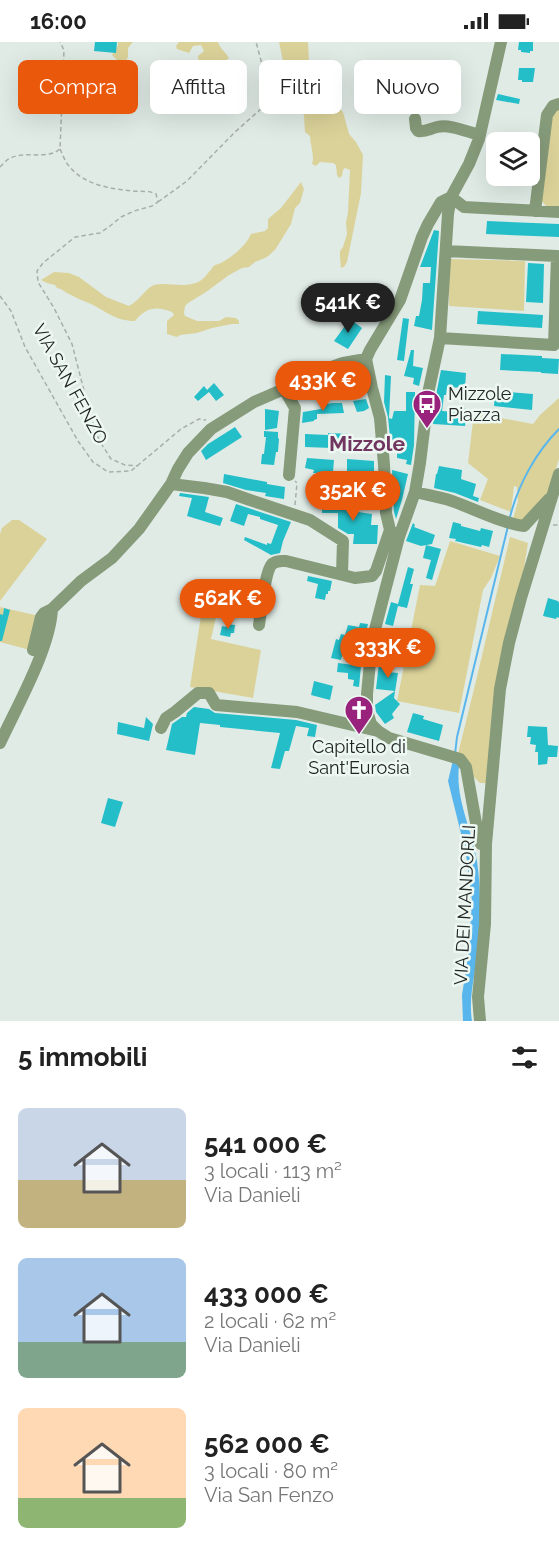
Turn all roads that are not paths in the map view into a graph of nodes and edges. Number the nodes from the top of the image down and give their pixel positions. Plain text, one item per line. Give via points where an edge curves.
1 (501, 42) edge
2 (559, 104) edge
3 (415, 119) dead end
4 (480, 135) junction
5 (451, 197) junction
6 (536, 211) junction
7 (559, 212) edge
8 (446, 251) junction
9 (440, 338) junction
10 (366, 359) junction
11 (284, 389) junction
12 (559, 474) edge
13 (293, 479) road end
14 (171, 484) junction
15 (414, 492) junction
16 (551, 496) junction
17 (394, 534) junction
18 (342, 574) junction
19 (52, 609) junction
20 (259, 625) dead end
21 (33, 650) dead end
22 (160, 728) dead end
23 (378, 731) junction
24 (0, 743) edge
25 (469, 780) junction
26 (490, 791) junction
27 (486, 844) junction
28 (480, 1021) edge

1 - 4 street
2 - 6 street via 548,115
3 - 4 street via 418,131 445,127
4 - 5 street via 470,164
5 - 6 street via 464,207
5 - 8 street
5 - 10 street via 441,202 428,224 400,300
6 - 7 street
8 - 9 street
8 - 9 street via 557,256 554,345
9 - 15 street
10 - 11 street via 320,370
10 - 17 street via 380,418 386,513
11 - 13 street via 294,408
11 - 14 street via 254,402 211,429 188,453
12 - 16 street, VIA DEI MANDORLI
14 - 18 street via 227,492 310,520 343,541
14 - 19 street via 139,529 112,558
15 - 16 street via 524,525
15 - 17 street
16 - 26 street, VIA DEI MANDORLI via 509,643 500,689
17 - 18 street via 372,576 355,578
17 - 23 street via 370,661 367,711
18 - 20 street via 286,561 271,564
19 - 21 street via 41,616
19 - 24 street via 36,667
22 - 23 street via 166,718 198,693 209,693 216,705 297,712
23 - 25 street via 389,738 455,757 466,767
25 - 26 street
25 - 27 street via 478,840
26 - 27 street, VIA DEI MANDORLI
27 - 28 street, VIA DEI MANDORLI

